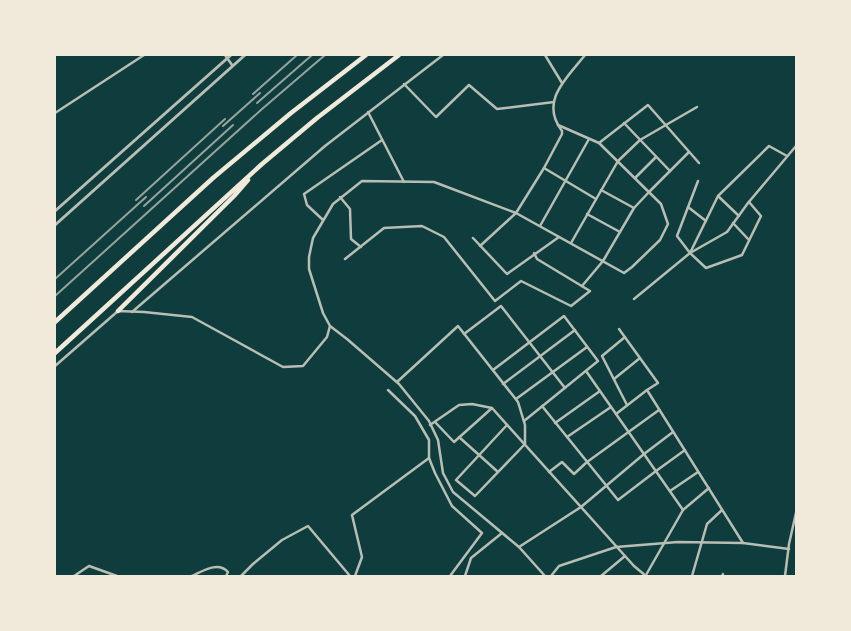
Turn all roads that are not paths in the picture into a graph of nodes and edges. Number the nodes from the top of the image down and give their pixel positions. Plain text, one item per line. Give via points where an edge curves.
1 (144, 55) edge
2 (231, 55) edge
3 (245, 55) edge
4 (366, 55) edge
5 (399, 55) edge
6 (444, 55) edge
7 (545, 55) edge
8 (586, 55) edge
9 (226, 57) edge
10 (232, 65) junction
11 (562, 83) junction
12 (404, 84) junction
13 (554, 102) junction
14 (697, 107) dead end
15 (368, 112) junction
16 (55, 113) edge
17 (624, 123) junction
18 (558, 125) junction
19 (666, 125) junction
20 (589, 138) junction
21 (382, 140) junction
22 (640, 140) junction
23 (599, 143) junction
24 (796, 146) edge
25 (689, 152) junction
26 (787, 156) junction
27 (656, 157) junction
28 (618, 161) junction
29 (698, 163) dead end
30 (262, 164) junction
31 (544, 168) junction
32 (670, 171) junction
33 (635, 178) junction
34 (565, 180) junction
35 (698, 181) dead end
36 (404, 182) junction
37 (601, 190) junction
38 (649, 192) junction
39 (718, 196) junction
40 (340, 197) junction
41 (596, 199) junction
42 (749, 202) junction
43 (688, 207) junction
44 (634, 208) junction
45 (55, 211) edge
46 (516, 213) junction
47 (587, 214) junction
48 (738, 216) junction
49 (323, 220) junction
50 (706, 221) junction
51 (733, 223) junction
52 (55, 225) edge
53 (540, 226) junction
54 (620, 232) junction
55 (559, 237) junction
56 (473, 238) dead end
57 (749, 240) junction
58 (570, 243) junction
59 (361, 246) junction
60 (480, 246) junction
61 (690, 253) junction
62 (534, 254) junction
63 (345, 259) dead end
64 (603, 261) junction
65 (582, 286) junction
66 (634, 299) dead end
67 (118, 311) junction
68 (132, 312) junction
69 (55, 322) edge
70 (330, 326) junction
71 (619, 329) dead end
72 (575, 330) junction
73 (464, 334) junction
74 (624, 337) junction
75 (529, 342) junction
76 (587, 346) junction
77 (55, 353) edge
78 (540, 356) junction
79 (640, 358) junction
80 (55, 366) edge
81 (492, 370) junction
82 (586, 371) junction
83 (553, 372) junction
84 (614, 379) junction
85 (398, 382) junction
86 (503, 384) junction
87 (565, 388) junction
88 (388, 390) dead end
89 (647, 390) junction
90 (600, 391) junction
91 (516, 399) junction
92 (542, 406) junction
93 (627, 406) junction
94 (611, 407) junction
95 (492, 408) junction
96 (659, 410) junction
97 (616, 414) junction
98 (524, 421) junction
99 (435, 422) junction
100 (555, 423) junction
101 (430, 425) junction
102 (507, 425) junction
103 (629, 432) junction
104 (673, 432) junction
105 (459, 437) junction
106 (566, 437) junction
107 (525, 444) junction
108 (685, 450) junction
109 (644, 454) junction
110 (479, 455) junction
111 (429, 458) junction
112 (587, 462) junction
113 (656, 471) junction
114 (498, 472) junction
115 (549, 472) junction
116 (698, 472) junction
117 (606, 486) junction
118 (709, 488) junction
119 (670, 491) junction
120 (581, 507) junction
121 (684, 510) junction
122 (722, 510) junction
123 (796, 513) edge
124 (502, 533) junction
125 (702, 542) junction
126 (664, 543) junction
127 (743, 543) junction
128 (519, 547) junction
129 (616, 547) junction
130 (789, 549) junction
131 (624, 556) junction
132 (74, 576) edge
133 (117, 576) edge
134 (192, 576) edge
135 (226, 576) edge
136 (242, 576) edge
137 (350, 576) edge
138 (355, 576) edge
139 (450, 576) edge
140 (465, 576) edge
141 (545, 576) edge
142 (551, 576) edge
143 (601, 576) edge
144 (645, 576) edge
145 (692, 576) edge
146 (785, 576) edge

1 - 16 street
2 - 9 street
3 - 10 street
4 - 69 highway via 220,172
5 - 30 highway
6 - 12 street
7 - 11 street
8 - 11 street
9 - 10 street
9 - 45 street
10 - 52 street
11 - 13 street
12 - 13 street via 436,117 469,85 497,109
12 - 15 street
13 - 18 street via 553,114
14 - 19 street
15 - 21 street
15 - 68 street
17 - 19 street via 648,105
17 - 22 street
17 - 23 street
18 - 20 street
18 - 31 street via 562,134
19 - 22 street
19 - 25 street
20 - 23 street
20 - 34 street
21 - 36 street
21 - 49 street via 304,194 307,205
22 - 27 street
22 - 28 street
23 - 28 street
24 - 26 street
25 - 29 street
25 - 32 street
26 - 39 street via 769,146
26 - 42 street
27 - 32 street
27 - 33 street
28 - 33 street
28 - 37 street
30 - 67 highway
30 - 77 highway
31 - 34 street
31 - 46 street
32 - 38 street
33 - 38 street
34 - 41 street
34 - 53 street
35 - 43 street
36 - 40 street via 362,181
36 - 46 street via 434,182
37 - 41 street
37 - 44 street
38 - 44 street
38 - 64 street via 661,204 668,224 660,240 624,273
39 - 48 street
39 - 50 street
40 - 49 street
40 - 59 street via 350,209 351,239
41 - 47 street
42 - 48 street
42 - 57 street via 761,216
43 - 50 street
43 - 61 street via 677,236
44 - 54 street
46 - 53 street
46 - 60 street
47 - 54 street
47 - 58 street
48 - 51 street
49 - 70 street via 313,238 309,269
50 - 61 street
51 - 57 street
51 - 61 street via 726,232
53 - 55 street
54 - 64 street
55 - 58 street
55 - 62 street
56 - 60 street
57 - 61 street via 742,255 706,268
58 - 64 street
59 - 63 street
59 - 65 street via 384,228 422,226 444,236 495,302 521,282 571,306 590,291
60 - 62 street via 507,274
61 - 66 street
62 - 65 street
64 - 65 street
67 - 68 street
67 - 80 street
68 - 70 street via 192,317 282,367 303,366 327,337
70 - 85 street
71 - 74 street
72 - 75 street via 564,316
72 - 76 street
72 - 78 street
73 - 75 street via 501,306
73 - 81 street
73 - 85 street via 458,326
74 - 79 street
74 - 84 street via 602,356
75 - 78 street
75 - 81 street
76 - 82 street via 598,361
76 - 83 street
78 - 83 street
78 - 86 street
79 - 84 street
79 - 89 street via 658,383
81 - 86 street
82 - 87 street
82 - 90 street
83 - 87 street
83 - 91 street
84 - 93 street
85 - 101 street
86 - 91 street
87 - 92 street
88 - 111 street via 414,416 429,440
89 - 93 street
89 - 96 street
90 - 94 street
90 - 100 street
91 - 98 street
92 - 98 street
92 - 100 street
93 - 97 street
94 - 97 street
94 - 106 street
95 - 99 street via 459,405
95 - 102 street
95 - 105 street
96 - 103 street
96 - 104 street
97 - 103 street
98 - 107 street
99 - 101 street
99 - 105 street via 454,442
100 - 106 street
101 - 124 street via 438,440 443,473 453,492
102 - 107 street
102 - 110 street
103 - 109 street
103 - 112 street
104 - 108 street
104 - 109 street
105 - 110 street
106 - 112 street
107 - 114 street
107 - 115 street
108 - 113 street
108 - 116 street
109 - 113 street
109 - 117 street
110 - 114 street
110 - 114 street via 456,480 474,496
111 - 138 street via 352,515 362,557
111 - 139 street via 452,506 482,533
112 - 115 street via 574,474 562,462
112 - 117 street
113 - 117 street via 618,500
113 - 119 street
115 - 120 street
116 - 118 street
116 - 119 street
117 - 120 street
118 - 121 street
118 - 122 street
119 - 121 street
120 - 128 street
120 - 129 street
121 - 126 street
122 - 125 street via 707,524
122 - 127 street
123 - 130 street
124 - 128 street
124 - 140 street via 471,558
125 - 126 street
125 - 127 street
125 - 145 street
126 - 129 street
126 - 144 street
127 - 130 street
128 - 141 street
129 - 131 street
129 - 142 street via 559,566
130 - 146 street
131 - 143 street
131 - 144 street
132 - 133 street via 89,566
134 - 135 street via 216,566 228,572
136 - 137 street via 282,540 308,526

